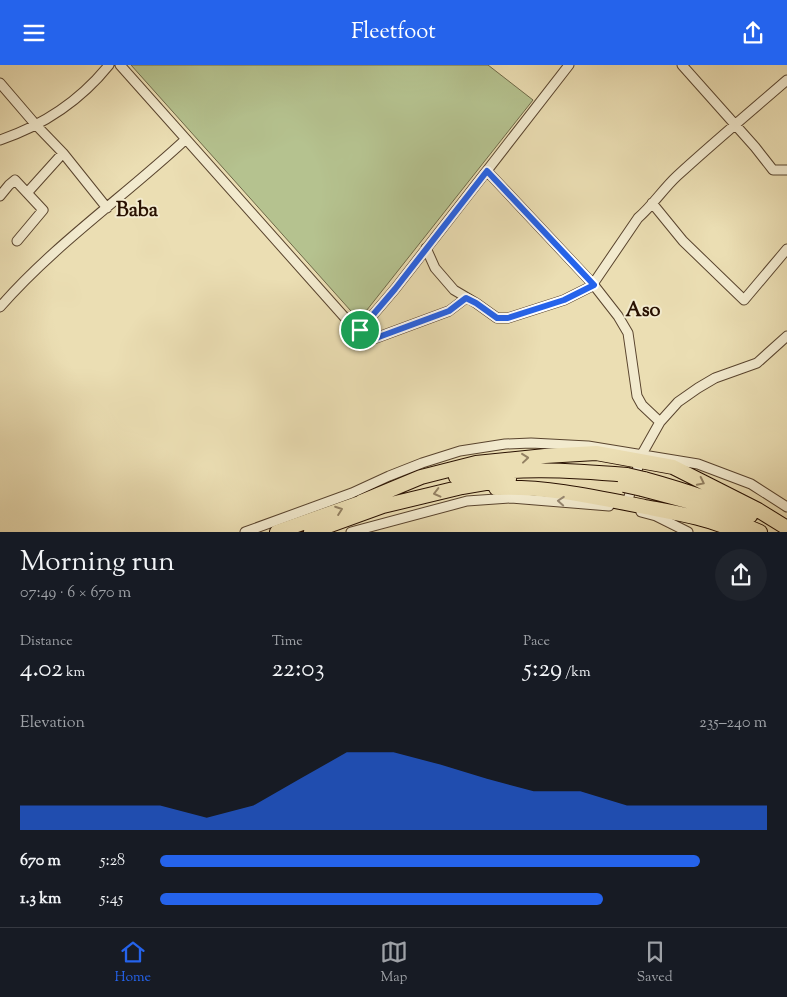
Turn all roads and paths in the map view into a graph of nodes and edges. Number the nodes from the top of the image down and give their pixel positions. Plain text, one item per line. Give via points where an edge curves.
1 (109, 65) edge
2 (120, 65) edge
3 (569, 65) edge
4 (682, 65) edge
5 (787, 81) edge
6 (0, 83) edge
7 (734, 124) junction
8 (36, 125) junction
9 (186, 139) junction
10 (0, 140) edge
11 (63, 153) junction
12 (787, 170) edge
13 (487, 171) junction
14 (27, 193) junction
15 (0, 196) edge
16 (652, 203) junction
17 (107, 208) junction
18 (17, 241) dead end
19 (426, 248) junction
20 (787, 249) edge
21 (593, 284) junction
22 (466, 298) junction
23 (0, 307) edge
24 (360, 330) junction
25 (787, 336) edge
26 (660, 422) junction
27 (641, 457) junction
28 (625, 480) junction
29 (643, 484) junction
30 (465, 494) junction
31 (355, 498) junction
32 (627, 503) junction
33 (787, 507) edge
34 (787, 528) edge
35 (245, 532) edge
36 (277, 532) edge
37 (310, 532) edge
38 (352, 532) edge
39 (688, 532) edge
40 (738, 532) edge
41 (760, 532) edge
42 (780, 532) edge

1 - 8 street via 84,92 51,118
2 - 9 street
3 - 13 street
4 - 7 street
5 - 7 street
6 - 8 street
7 - 12 street via 773,170
7 - 16 street
8 - 10 street
8 - 11 street
9 - 17 street
9 - 24 street via 355,329
11 - 14 street
11 - 17 street
13 - 19 street
13 - 21 street
14 - 15 street via 15,180
14 - 18 street via 43,211
16 - 20 street via 683,241 744,300
16 - 21 street
17 - 23 street via 24,281
19 - 22 street via 445,281
19 - 24 street
21 - 22 street via 564,300 508,318 497,318
21 - 26 street via 628,333 637,396
22 - 24 street via 449,311 376,338 367,337
25 - 26 street via 757,363 714,378 698,388 678,402
26 - 27 street
31 -> 27 highway via 476,463 596,453
27 - 31 street via 557,443 505,444 422,463 389,476
27 - 32 street
27 - 33 street via 698,464 751,484
27 -> 34 highway via 673,467
28 - 29 highway, bridge
28 - 30 highway via 502,479
28 - 31 highway via 554,469 484,472
29 - 41 highway
29 - 42 highway via 683,490 734,509
32 -> 30 highway via 518,487 487,488
30 -> 37 highway via 383,506
30 - 38 street via 363,525
31 - 35 street
36 -> 31 highway
32 - 39 street via 633,510
32 - 40 highway via 705,519

